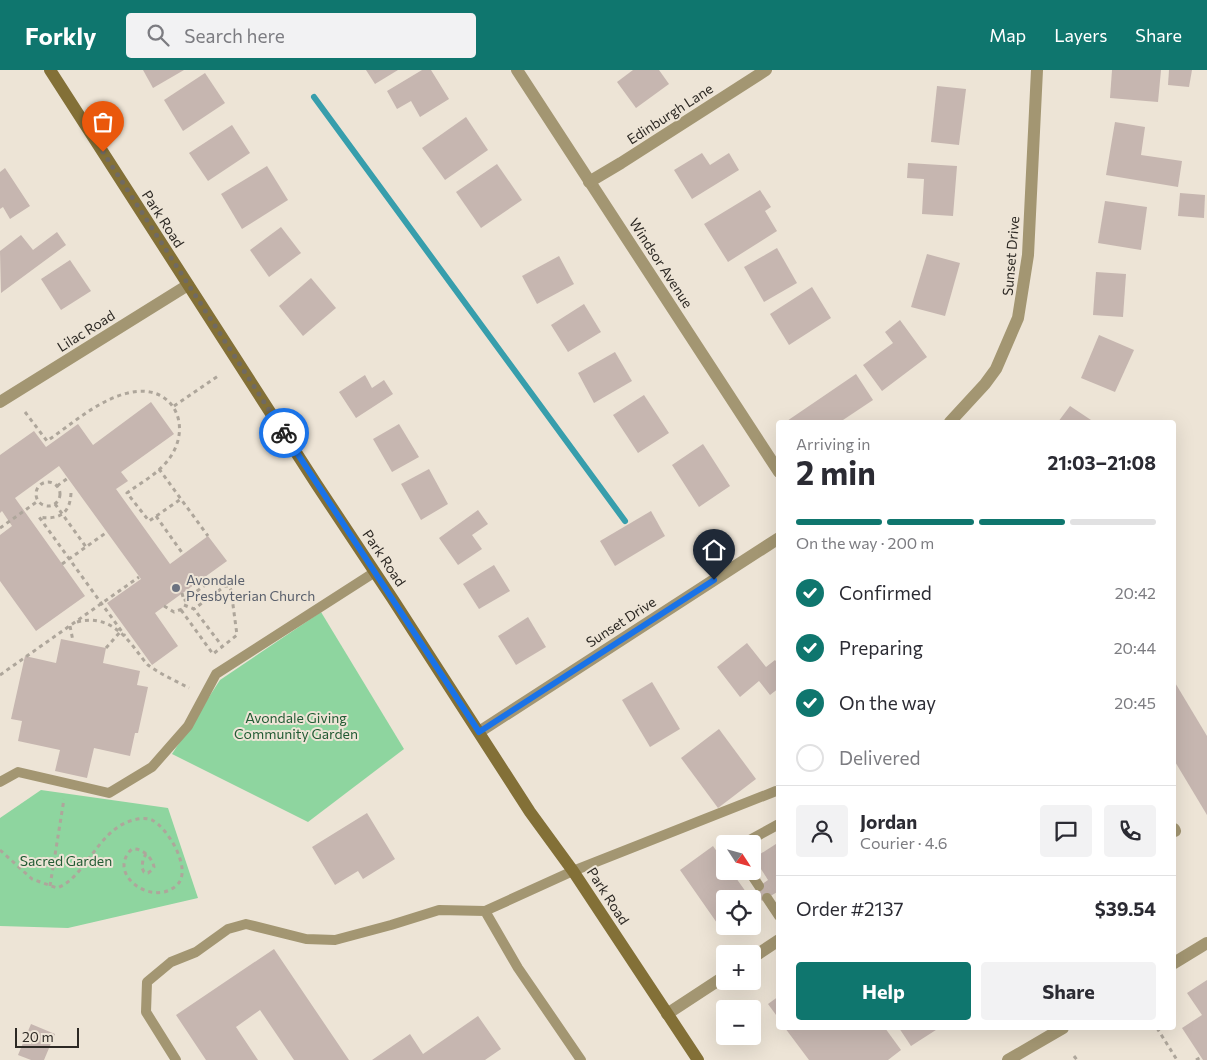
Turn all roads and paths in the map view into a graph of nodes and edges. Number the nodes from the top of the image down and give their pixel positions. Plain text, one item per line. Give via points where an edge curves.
1 (50, 70) edge
2 (517, 70) edge
3 (766, 70) edge
4 (1037, 70) edge
5 (589, 182) junction
6 (188, 285) junction
7 (218, 376) dead end
8 (0, 402) edge
9 (174, 406) junction
10 (25, 412) dead end
11 (952, 420) edge
12 (776, 467) edge
13 (159, 469) junction
14 (68, 478) dead end
15 (57, 486) junction
16 (71, 493) dead end
17 (181, 499) junction
18 (38, 501) junction
19 (55, 504) junction
20 (62, 514) junction
21 (156, 516) junction
22 (0, 528) edge
23 (107, 532) dead end
24 (208, 536) dead end
25 (776, 540) edge
26 (86, 547) junction
27 (184, 554) dead end
28 (70, 559) junction
29 (62, 564) dead end
30 (375, 572) junction
31 (139, 577) dead end
32 (205, 577) dead end
33 (182, 593) dead end
34 (102, 603) junction
35 (184, 603) junction
36 (164, 606) dead end
37 (194, 609) junction
38 (181, 610) junction
39 (75, 622) junction
40 (70, 626) junction
41 (120, 632) junction
42 (125, 636) junction
43 (73, 641) dead end
44 (222, 646) junction
45 (106, 648) dead end
46 (0, 675) edge
47 (189, 688) dead end
48 (479, 732) junction
49 (0, 782) edge
50 (776, 791) dead end
51 (65, 793) dead end
52 (776, 826) edge
53 (758, 835) edge
54 (0, 850) edge
55 (146, 854) junction
56 (573, 871) junction
57 (755, 880) edge
58 (50, 886) junction
59 (759, 886) dead end
60 (767, 898) dead end
61 (485, 911) junction
62 (776, 912) edge
63 (776, 942) edge
64 (1207, 943) edge
65 (761, 952) edge
66 (1176, 962) edge
67 (716, 982) edge
68 (667, 1014) junction
69 (1060, 1030) edge
70 (1158, 1030) edge
71 (1201, 1057) dead end
72 (176, 1060) edge
73 (581, 1060) edge
74 (698, 1060) edge
75 (1008, 1060) edge
76 (1177, 1060) edge
77 (1196, 1060) edge

1 - 6 main road, Park Road
2 - 5 street, Windsor Avenue
3 - 5 street, Edinburgh Lane
4 - 11 street, Sunset Drive via 1028,255 1018,318 996,369
5 - 12 street, Windsor Avenue
6 - 8 street, Lilac Road
6 - 30 main road, Park Road
7 - 9 path
9 - 10 path via 156,393 130,392 110,399 47,442
9 - 13 path via 180,429 178,443
13 - 17 path
13 - 21 path via 127,493 149,521
14 - 15 path
15 - 18 path via 50,482 39,486 36,493
15 - 19 path via 60,493
16 - 20 path via 70,502
17 - 21 path
17 - 24 path
18 - 19 path via 44,506
18 - 22 path
19 - 20 path
20 - 26 path
20 - 28 path via 57,518 39,517
21 - 27 path
23 - 26 path
25 - 48 street, Sunset Drive
26 - 28 path
28 - 29 path
28 - 34 path
30 - 48 main road, Park Road
30 - 49 lane via 216,674 188,726 152,767 109,793 18,772
31 - 34 path
32 - 35 path via 209,582
33 - 35 path
34 - 39 path
34 - 42 path
35 - 37 path
35 - 38 path
36 - 38 path via 174,612
37 - 44 path
37 - 44 path via 228,586 237,635
38 - 44 path via 213,654
39 - 40 path
39 - 41 path via 88,619 102,622
40 - 43 path
40 - 46 path
41 - 42 path
41 - 45 path
42 - 47 path via 148,665
48 - 56 main road, Park Road via 530,812
50 - 56 lane
51 - 58 path
52 - 53 lane
54 - 58 path via 32,879
55 - 55 path via 154,867 148,873 142,868
55 - 58 path via 132,849 125,857 124,870 132,883 149,892 171,890 178,884 183,876 180,859 170,839 160,825 139,819 115,829 68,883 57,888
56 - 61 lane
56 - 68 main road, Park Road
57 - 59 lane
60 - 62 lane
61 - 72 lane via 439,910 335,940 306,940 246,924 228,929 196,952 170,962 147,982 146,1012
61 - 73 lane via 518,968
63 - 65 street
64 - 66 street
67 - 68 street
68 - 74 main road, Park Road
69 - 75 street
70 - 76 path
71 - 77 path

